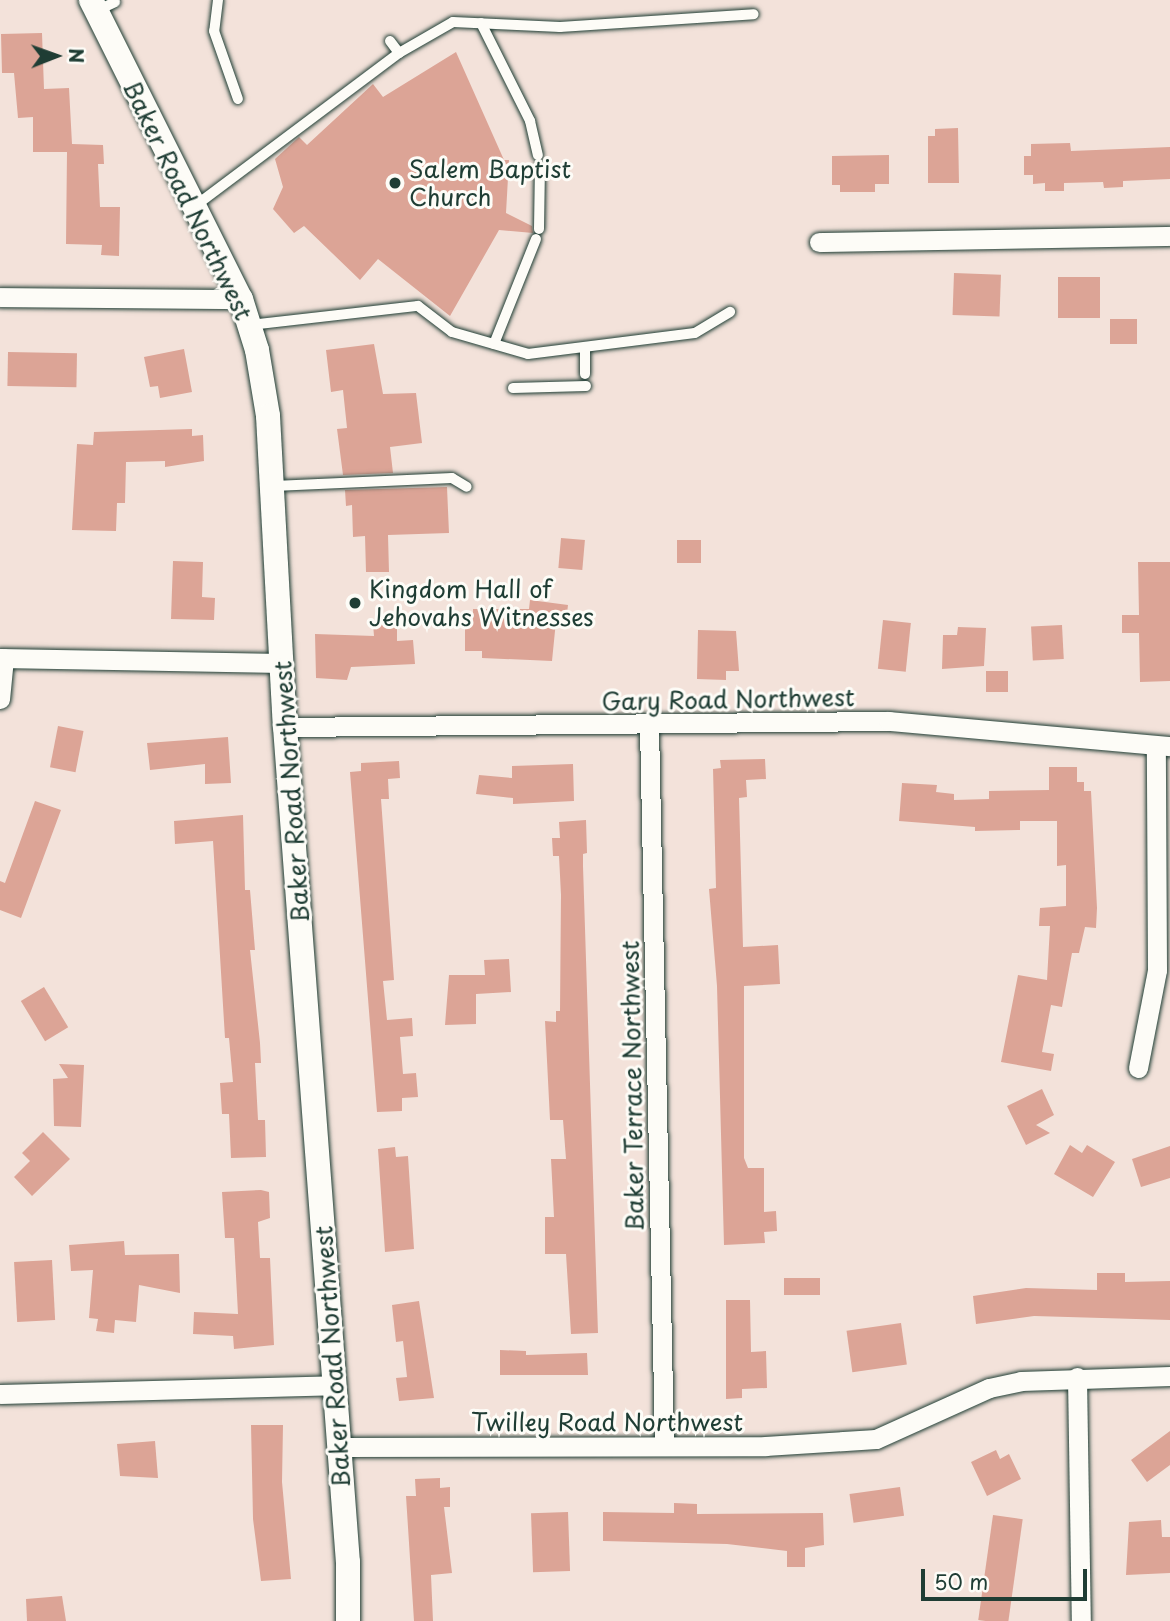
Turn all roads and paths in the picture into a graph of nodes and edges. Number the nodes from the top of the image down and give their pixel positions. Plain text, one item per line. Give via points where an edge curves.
1 (218, 0) edge
2 (100, 4) edge
3 (754, 14) dead end
4 (481, 23) junction
5 (390, 40) dead end
6 (399, 53) junction
7 (238, 99) dead end
8 (538, 155) dead end
9 (540, 167) dead end
10 (194, 206) junction
11 (1170, 236) edge
12 (819, 242) dead end
13 (0, 297) edge
14 (241, 299) junction
15 (730, 312) dead end
16 (249, 325) junction
17 (494, 344) junction
18 (584, 349) junction
19 (585, 374) dead end
20 (586, 386) dead end
21 (513, 387) dead end
22 (272, 486) junction
23 (467, 487) dead end
24 (2, 658) edge
25 (282, 663) junction
26 (0, 699) edge
27 (649, 726) junction
28 (285, 727) junction
29 (1163, 746) edge
30 (1138, 1068) dead end
31 (1077, 1377) junction
32 (1170, 1377) edge
33 (334, 1385) junction
34 (0, 1394) edge
35 (663, 1445) junction
36 (339, 1447) junction
37 (348, 1621) edge
38 (1081, 1621) edge

1 - 7 lane via 215,31
2 - 10 street, Baker Road Northwest
3 - 4 lane via 560,27 508,28
4 - 6 lane via 453,22
4 - 8 lane via 530,121
5 - 6 lane
6 - 10 lane
9 - 17 lane via 537,234
10 - 14 street, Baker Road Northwest
11 - 12 street
13 - 14 street
14 - 16 street, Baker Road Northwest
15 - 18 lane via 695,333
16 - 17 lane via 418,306 452,332
16 - 22 street, Baker Road Northwest via 268,415
17 - 18 lane via 528,354
18 - 19 lane
20 - 21 lane
22 - 23 lane via 452,478
22 - 25 street, Baker Road Northwest
24 - 25 street
24 - 26 street
25 - 28 street, Baker Road Northwest
27 - 28 street, Gary Road Northwest
27 - 29 street, Gary Road Northwest via 889,722
27 - 35 street, Baker Terrace Northwest
28 - 33 street, Baker Road Northwest
29 - 30 street via 1157,970
31 - 32 street
31 - 35 street, Twilley Road Northwest via 989,1388 876,1439 765,1446
31 - 38 street
33 - 34 street
33 - 36 street, Baker Road Northwest
35 - 36 street, Twilley Road Northwest
36 - 37 street, Baker Road Northwest

